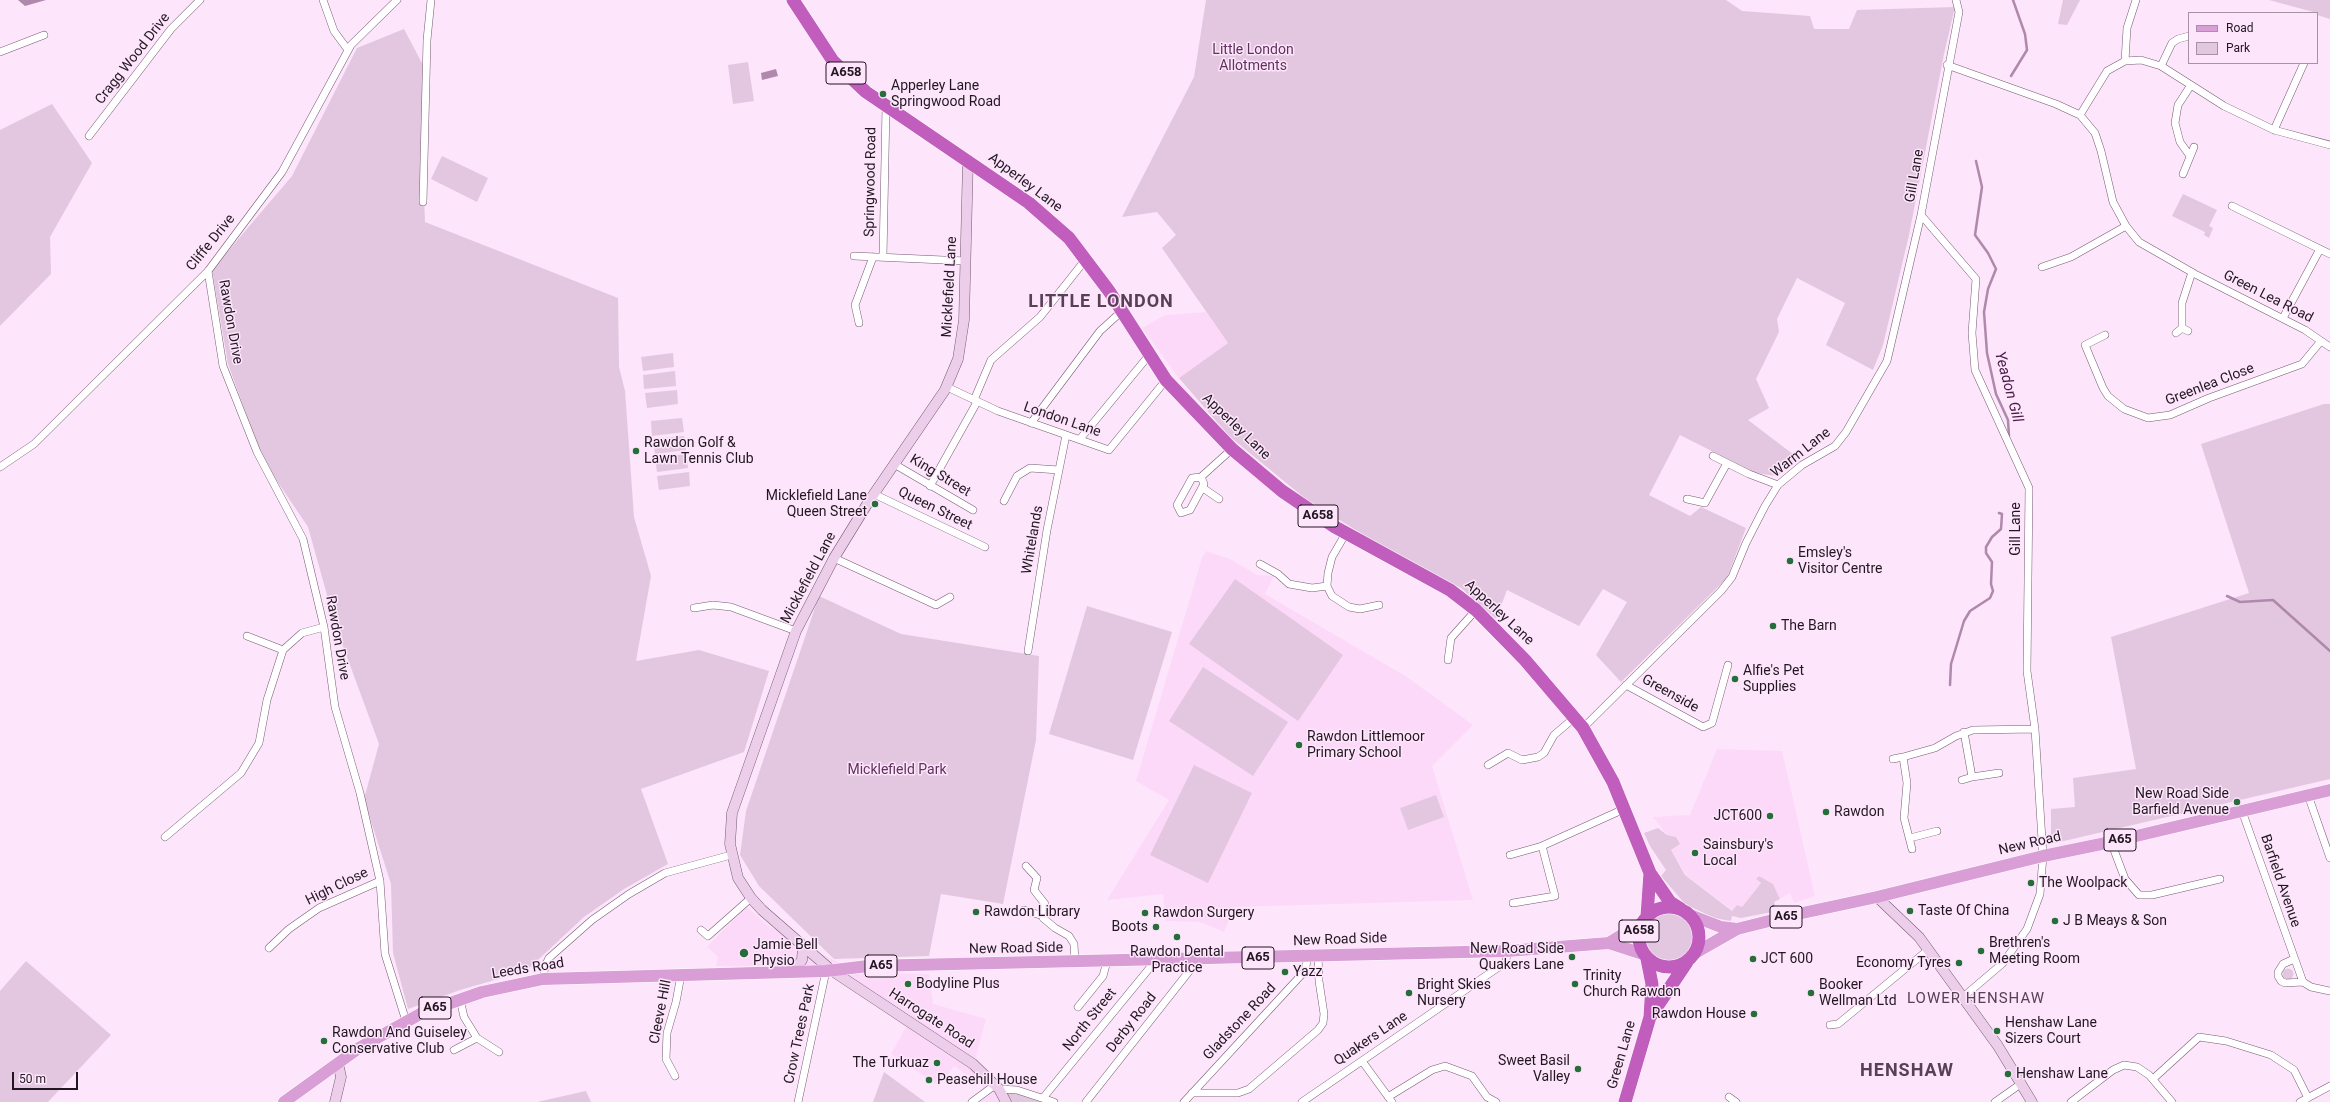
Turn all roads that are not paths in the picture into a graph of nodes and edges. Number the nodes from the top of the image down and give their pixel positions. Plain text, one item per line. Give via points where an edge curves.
1 (200, 0) edge
2 (323, 0) edge
3 (397, 0) edge
4 (431, 0) edge
5 (793, 0) edge
6 (1956, 0) edge
7 (2136, 0) edge
8 (44, 35) dead end
9 (2188, 36) edge
10 (348, 50) junction
11 (0, 52) edge
12 (2125, 61) junction
13 (2304, 64) edge
14 (1947, 66) junction
15 (2161, 66) junction
16 (2191, 85) junction
17 (886, 107) junction
18 (2080, 115) junction
19 (2274, 130) junction
20 (89, 136) dead end
21 (2330, 145) edge
22 (2194, 147) dead end
23 (952, 150) junction
24 (2190, 156) junction
25 (968, 160) junction
26 (2183, 174) dead end
27 (967, 179) junction
28 (423, 202) dead end
29 (2232, 206) dead end
30 (1921, 215) junction
31 (2126, 226) junction
32 (2320, 249) junction
33 (2330, 254) edge
34 (854, 256) dead end
35 (873, 257) junction
36 (882, 257) junction
37 (1086, 259) junction
38 (966, 261) junction
39 (2042, 267) dead end
40 (208, 271) junction
41 (2192, 272) junction
42 (1122, 311) junction
43 (2283, 318) junction
44 (859, 323) dead end
45 (2176, 333) dead end
46 (2105, 335) dead end
47 (2321, 341) junction
48 (2330, 347) edge
49 (1150, 354) junction
50 (1166, 380) junction
51 (947, 387) junction
52 (975, 401) junction
53 (1031, 422) junction
54 (1066, 435) junction
55 (1080, 439) junction
56 (1232, 449) junction
57 (1713, 456) dead end
58 (1727, 463) junction
59 (894, 464) junction
60 (0, 467) edge
61 (1059, 470) junction
62 (1201, 477) junction
63 (1778, 485) junction
64 (930, 486) junction
65 (1203, 488) junction
66 (874, 494) junction
67 (1219, 499) dead end
68 (1687, 499) dead end
69 (1004, 501) dead end
70 (973, 510) dead end
71 (1346, 533) junction
72 (985, 547) dead end
73 (834, 558) junction
74 (1260, 564) dead end
75 (1328, 586) junction
76 (950, 597) dead end
77 (1379, 605) dead end
78 (694, 608) dead end
79 (1476, 610) junction
80 (324, 627) junction
81 (796, 631) junction
82 (247, 636) dead end
83 (283, 650) junction
84 (1028, 651) dead end
85 (1448, 660) dead end
86 (1728, 665) dead end
87 (1626, 685) junction
88 (1578, 723) junction
89 (2034, 729) junction
90 (1964, 732) junction
91 (1903, 757) junction
92 (1893, 759) dead end
93 (1488, 765) dead end
94 (1999, 773) dead end
95 (1972, 778) junction
96 (1962, 780) dead end
97 (2330, 790) edge
98 (2308, 795) junction
99 (1624, 809) junction
100 (2242, 811) junction
101 (1937, 831) dead end
102 (165, 837) dead end
103 (1910, 838) junction
104 (2111, 842) junction
105 (1542, 846) junction
106 (1912, 849) dead end
107 (731, 855) junction
108 (1510, 855) dead end
109 (2043, 856) junction
110 (2330, 858) edge
111 (1026, 866) dead end
112 (1650, 873) junction
113 (2220, 879) dead end
114 (380, 881) junction
115 (1877, 897) junction
116 (751, 898) junction
117 (1513, 903) dead end
118 (1024, 910) dead end
119 (1685, 912) junction
120 (1043, 916) junction
121 (1644, 920) junction
122 (1737, 929) junction
123 (701, 930) dead end
124 (1609, 943) junction
125 (803, 946) junction
126 (268, 948) dead end
127 (1928, 950) junction
128 (1507, 952) junction
129 (1313, 956) junction
130 (1645, 957) junction
131 (1692, 957) junction
132 (1158, 959) junction
133 (2294, 959) junction
134 (1198, 960) junction
135 (1107, 961) junction
136 (1075, 962) junction
137 (829, 970) junction
138 (793, 972) junction
139 (681, 975) junction
140 (544, 979) junction
141 (2303, 982) junction
142 (2330, 991) edge
143 (1962, 998) junction
144 (460, 999) junction
145 (1078, 1007) dead end
146 (1650, 1018) junction
147 (406, 1021) junction
148 (1830, 1024) dead end
149 (477, 1038) junction
150 (454, 1050) dead end
151 (499, 1052) dead end
152 (1362, 1061) junction
153 (338, 1062) junction
154 (675, 1076) dead end
155 (2153, 1079) junction
156 (2022, 1083) junction
157 (2330, 1086) edge
158 (997, 1087) junction
159 (1192, 1093) junction
160 (1043, 1098) junction
161 (1729, 1098) dead end
162 (2308, 1098) junction
163 (1390, 1099) edge
164 (284, 1102) edge
165 (335, 1102) edge
166 (798, 1102) edge
167 (972, 1102) edge
168 (1006, 1102) edge
169 (1054, 1102) edge
170 (1086, 1102) edge
171 (1184, 1102) edge
172 (1302, 1102) edge
173 (1496, 1102) edge
174 (1625, 1102) edge
175 (1736, 1102) edge
176 (1995, 1102) edge
177 (2032, 1102) edge
178 (2071, 1102) edge
179 (2172, 1102) edge
180 (2300, 1102) edge

1 - 20 street, Cragg Wood Drive via 171,29
2 - 10 street via 334,31
3 - 10 street, Cliffe Drive
4 - 28 street via 427,40
5 - 17 highway, Apperley Lane / A658 via 833,61
6 - 14 street, Gill Lane via 1958,12
7 - 12 street via 2127,28
8 - 11 street
9 - 15 street via 2172,43
10 - 40 street, Cliffe Drive via 282,172
12 - 15 street via 2141,60
12 - 18 street via 2107,71
13 - 19 street
14 - 18 street, Green Lea Road
14 - 30 street, Gill Lane
15 - 16 street
16 - 19 street via 2224,106
16 - 24 street via 2178,105 2175,124 2180,142
17 - 23 highway, Apperley Lane / A658
17 - 36 street, Springwood Road
18 - 31 street, Green Lea Road via 2095,133 2113,202
19 - 21 street
22 - 24 street
23 - 25 highway, Apperley Lane / A658
23 - 27 main road, Micklefield Lane
24 - 26 street
25 - 27 main road, Micklefield Lane
25 - 37 highway, Apperley Lane / A658 via 1050,220
27 - 38 main road, Micklefield Lane
29 - 32 street
30 - 63 street, Warm Lane via 1886,361 1867,397 1835,446 1802,466
30 - 89 street, Gill Lane via 1976,279 1972,333 1975,370 2029,488 2027,671
31 - 39 street via 2071,257
31 - 41 street, Green Lea Road via 2139,242
32 - 33 street
32 - 43 street
34 - 35 street, Springwood Road
35 - 36 street, Springwood Road
35 - 44 street via 855,305
36 - 38 street, Springwood Road
37 - 42 highway, Apperley Lane / A658
37 - 52 street via 1040,317 991,360
38 - 51 main road, Micklefield Lane via 962,340
40 - 60 street, Cliffe Drive via 34,444
40 - 80 street, Rawdon Drive via 223,366 257,452 303,539
41 - 43 street, Green Lea Road
41 - 45 street via 2182,303 2185,329
42 - 49 highway, Apperley Lane / A658
42 - 53 street via 1100,331
43 - 47 street, Green Lea Road
46 - 47 street, Greenlea Close via 2085,345 2103,388 2108,396 2124,409 2148,418 2170,415 2302,364
47 - 48 street, Green Lea Road
49 - 50 highway, Apperley Lane / A658
49 - 55 street
50 - 55 street, London Lane via 1109,450
50 - 56 highway, Apperley Lane / A658
51 - 52 street, London Lane
51 - 59 main road, Micklefield Lane
52 - 53 street, London Lane
52 - 64 street
53 - 54 street, London Lane
54 - 55 street, London Lane
54 - 61 street, Whitelands
56 - 62 street
56 - 71 highway, Apperley Lane / A658 via 1282,491
57 - 58 street
58 - 63 street
58 - 68 street via 1705,503
59 - 64 street, King Street
59 - 66 main road, Micklefield Lane
61 - 69 street via 1030,468 1018,476
61 - 84 street, Whitelands
62 - 65 street via 1204,482
62 - 65 street via 1192,478 1177,505 1179,511 1184,513 1190,510
63 - 87 street, Warm Lane via 1752,531 1732,577
64 - 70 street, King Street
65 - 67 street
66 - 72 street, Queen Street
66 - 73 main road, Micklefield Lane
71 - 75 street via 1332,557
71 - 79 highway, Apperley Lane / A658 via 1450,590
73 - 76 street via 936,605
73 - 81 main road, Micklefield Lane
74 - 75 street via 1289,584 1312,588
75 - 77 street via 1332,596 1349,607 1360,609
78 - 81 street via 713,605 731,608
79 - 85 street via 1451,638
79 - 88 highway, Apperley Lane / A658 via 1526,660
80 - 83 street via 302,633
80 - 114 street, Rawdon Drive via 335,707 360,792
81 - 107 main road, Micklefield Lane via 732,813
82 - 83 street
83 - 102 street via 267,700 259,743 241,773
86 - 87 street, Greenside via 1712,723 1703,727
87 - 88 street, Warm Lane
88 - 93 street, Warm Lane via 1554,735 1544,753 1538,757 1522,760 1508,753
88 - 99 highway, Apperley Lane / A658 via 1613,782
89 - 90 street
89 - 109 street, Gill Lane
90 - 91 street via 1935,748
90 - 95 street
91 - 92 street
91 - 103 street via 1907,783 1904,818
94 - 95 street
95 - 96 street
97 - 98 main road, New Road / A65
98 - 100 main road, New Road / A65
98 - 110 street
99 - 105 street
99 - 112 highway, Apperley Lane / A658
100 - 104 main road, New Road / A65
100 - 133 street, Barfield Avenue
101 - 103 street
103 - 106 street
104 - 109 main road, New Road / A65
104 - 113 street via 2125,879 2139,895 2152,895
105 - 108 street
105 - 117 street via 1555,896
107 - 116 main road, Micklefield Lane via 738,878
107 - 140 street via 665,873 629,894 592,920 549,958 545,966
109 - 115 main road, New Road / A65
109 - 143 street, Gill Lane via 2040,894 2027,929 2003,963
111 - 120 street via 1037,878 1034,890 1045,904
112 - 119 highway, Apperley Lane / A658 via 1670,902
112 - 121 highway, Apperley Lane / A658
114 - 126 street, High Close via 319,908
114 - 147 street, Rawdon Drive via 385,954
115 - 122 main road, New Road / A65
115 - 127 main road via 1907,924
116 - 123 street via 708,936
116 - 125 main road, Micklefield Lane
118 - 120 street
119 - 121 highway, A658 via 1663,907
119 - 122 main road, New Road / A65 via 1721,927
119 - 131 highway, A658 via 1696,923 1699,933 1699,943
120 - 136 street via 1055,928 1069,936 1074,944
121 - 124 main road, New Road Side / A65
121 - 130 highway, A658 via 1638,942
122 - 131 main road, New Road / A65
124 - 128 main road, New Road Side / A65
124 - 130 main road, New Road Side / A65
125 - 137 main road, Micklefield Lane
125 - 138 main road via 802,960
127 - 143 main road
127 - 148 street via 1838,1024
128 - 129 main road, New Road Side / A65
128 - 152 street, Quakers Lane via 1506,962
129 - 134 main road, New Road Side / A65
129 - 159 street, Gladstone Road via 1305,971
129 - 159 street via 1323,1023 1318,1030 1249,1089 1226,1094
130 - 131 highway, A658 via 1667,968 1682,965
130 - 146 highway, Green Lane / A658 via 1652,984
131 - 146 highway, Green Lane / A658
132 - 134 main road, New Road Side / A65
132 - 135 main road, New Road Side / A65
132 - 160 street, North Street
133 - 141 street, Barfield Avenue
133 - 141 street via 2283,964 2278,976 2285,983
134 - 170 street, Derby Road
135 - 136 main road, New Road Side / A65
135 - 145 street via 1103,976
136 - 137 main road, New Road Side / A65 via 868,966
137 - 138 main road, Leeds Road / A65
137 - 158 main road, Harrogate Road via 956,1052
137 - 166 street, Crow Trees Park
138 - 139 main road, Leeds Road / A65
139 - 140 main road, Leeds Road / A65
139 - 154 street, Cleeve Hill via 667,1040 666,1060
140 - 144 main road, Leeds Road / A65
141 - 142 street via 2310,987
143 - 156 main road
144 - 147 main road, Leeds Road / A65
144 - 149 street via 464,1017
146 - 174 highway, Green Lane / A658
147 - 153 main road, Leeds Road / A65
149 - 150 street
149 - 151 street
152 - 163 street
152 - 172 street, Quakers Lane
153 - 164 main road, Leeds Road / A65
153 - 165 main road via 341,1077
155 - 162 street via 2199,1037 2226,1041 2271,1055 2294,1070
155 - 178 street via 2137,1067 2124,1066 2113,1070
155 - 179 street
156 - 176 street
156 - 177 main road
157 - 162 street
158 - 160 street
158 - 167 street
158 - 168 main road, Harrogate Road
159 - 171 street, Gladstone Road
160 - 169 street
161 - 175 street
162 - 180 street
163 - 173 street via 1432,1070 1445,1066 1472,1076 1487,1097

